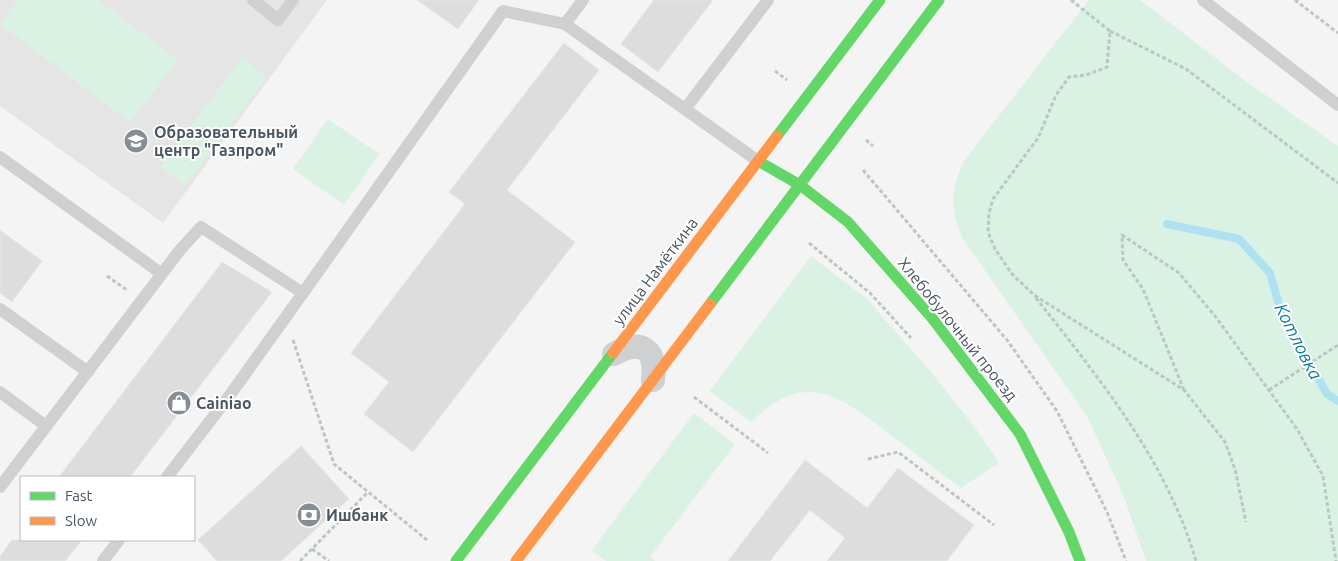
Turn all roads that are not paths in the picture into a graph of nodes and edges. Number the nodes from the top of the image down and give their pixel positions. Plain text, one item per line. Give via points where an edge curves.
1 (253, 0) edge
2 (293, 0) edge
3 (583, 0) edge
4 (768, 0) edge
5 (880, 0) edge
6 (939, 0) edge
7 (1203, 0) edge
8 (565, 24) junction
9 (1338, 105) edge
10 (685, 109) junction
11 (0, 157) edge
12 (758, 161) junction
13 (800, 185) junction
14 (162, 274) junction
15 (303, 293) junction
16 (0, 309) edge
17 (614, 354) junction
18 (88, 372) junction
19 (653, 380) junction
20 (0, 392) edge
21 (46, 426) junction
22 (168, 476) edge
23 (0, 487) edge
24 (119, 541) edge
25 (103, 561) edge
26 (456, 561) edge
27 (516, 561) edge
28 (1080, 561) edge

1 - 2 lane via 278,20
3 - 8 lane
4 - 10 lane
5 - 12 main road, улица Намёткина
6 - 13 main road
7 - 9 lane
8 - 10 lane
8 - 15 lane via 502,11
10 - 12 lane
11 - 14 lane
12 - 13 main road, Хлебобулочный проезд
12 - 17 main road, улица Намёткина
13 - 19 main road
13 - 28 main road, Хлебобулочный проезд via 848,222 932,318 1020,434
14 - 15 lane via 201,227
14 - 18 lane
15 - 22 lane
16 - 18 lane
17 - 19 street via 631,346 647,350 653,359
17 - 26 main road, улица Намёткина
18 - 21 lane
19 - 27 main road
20 - 21 lane
21 - 23 lane
24 - 25 lane

